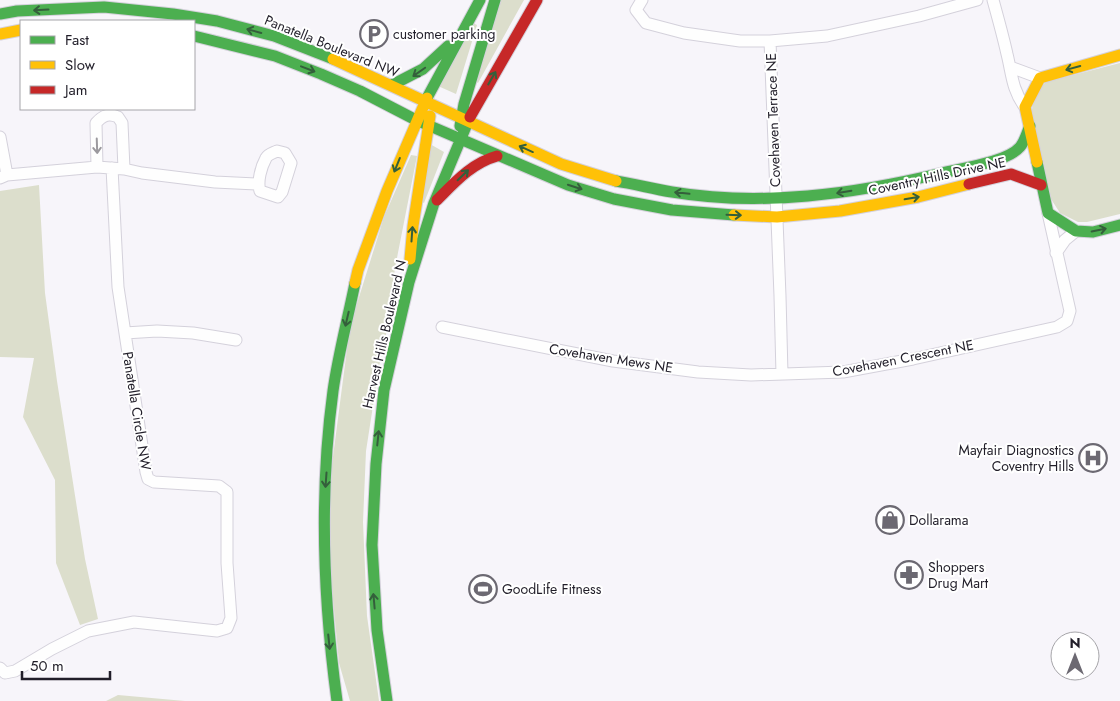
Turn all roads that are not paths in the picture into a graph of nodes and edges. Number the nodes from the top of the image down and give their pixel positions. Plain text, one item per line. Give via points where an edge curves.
1 (480, 0) edge
2 (495, 0) edge
3 (537, 0) edge
4 (642, 0) edge
5 (977, 0) edge
6 (993, 0) edge
7 (0, 14) edge
8 (466, 27) junction
9 (20, 30) edge
10 (0, 34) edge
11 (195, 36) edge
12 (770, 41) junction
13 (1120, 55) edge
14 (1011, 71) junction
15 (1040, 78) junction
16 (392, 85) junction
17 (425, 101) junction
18 (1024, 107) junction
19 (465, 119) junction
20 (416, 120) junction
21 (429, 126) junction
22 (1030, 126) junction
23 (0, 137) edge
24 (461, 140) junction
25 (497, 156) junction
26 (97, 167) junction
27 (118, 168) junction
28 (4, 176) edge
29 (258, 184) dead end
30 (1041, 185) junction
31 (776, 198) junction
32 (434, 203) junction
33 (1048, 213) junction
34 (777, 217) junction
35 (1120, 225) edge
36 (1076, 231) junction
37 (1056, 253) junction
38 (409, 282) junction
39 (442, 328) dead end
40 (125, 333) junction
41 (236, 340) dead end
42 (782, 374) junction
43 (332, 661) junction
44 (0, 668) edge
45 (337, 701) edge
46 (344, 701) edge
47 (387, 701) edge

1 - 8 street
2 - 19 street
19 -> 3 street, Harvest Hills Boulevard N via 474,109
4 - 12 street, Covehaven Terrace NE via 636,10 646,23 684,33
5 - 12 street, Covehaven Terrace NE via 827,36
6 - 14 street
16 -> 7 street, Panatella Boulevard NW via 274,36 218,21 104,7
8 -> 16 street via 434,61 406,80
8 - 17 street
9 - 10 street
11 -> 20 street via 275,56 360,91
12 - 31 street, Covehaven Terrace NE
13 -> 15 street
14 - 15 street
14 - 18 street via 1017,97
15 - 18 street
16 - 17 street, Panatella Boulevard NW
17 - 19 street, Panatella Boulevard NW
17 - 20 street
17 - 21 street via 430,111
18 - 22 street
19 - 24 street, Harvest Hills Boulevard N
31 -> 19 street, Coventry Hills Drive NE via 673,192 613,180 561,164
20 - 21 street
20 -> 43 street via 358,270 333,390 324,498 324,564
21 - 24 street
38 -> 21 street via 412,226
22 - 30 street
22 -> 31 street, Coventry Hills Drive NE via 1021,146 1007,157 836,194
23 - 28 street
24 - 25 street, Coventry Hills Drive NE
24 - 32 street, Harvest Hills Boulevard N
32 -> 25 street via 473,166
25 -> 34 street, Coventry Hills Drive NE via 568,185 614,199 672,210
26 - 27 street
27 -> 26 street, Panatella Circle NW via 122,123 118,117 109,115 96,123
26 - 28 street
27 - 29 street via 215,182
27 - 40 street, Panatella Circle NW via 118,286
30 - 33 street
34 -> 30 street, Coventry Hills Drive NE via 918,198 1011,174
31 - 34 street
32 - 38 street, Harvest Hills Boulevard N
33 - 36 street
33 - 37 street, Covehaven Crescent NE
34 - 42 street
36 -> 35 street via 1093,232
36 - 37 street
37 - 42 street, Covehaven Crescent NE via 1070,311 1067,321 1058,327 843,372
47 -> 38 street, Harvest Hills Boulevard N via 373,588 373,498 384,390
39 - 42 street, Covehaven Mews NE via 613,361 698,372
40 - 41 street via 193,332
40 - 44 street, Panatella Circle NW via 148,479 218,486 228,492 227,563 231,618 227,628 217,631 134,622 88,631 15,671 5,673
43 - 45 street
43 - 46 street

